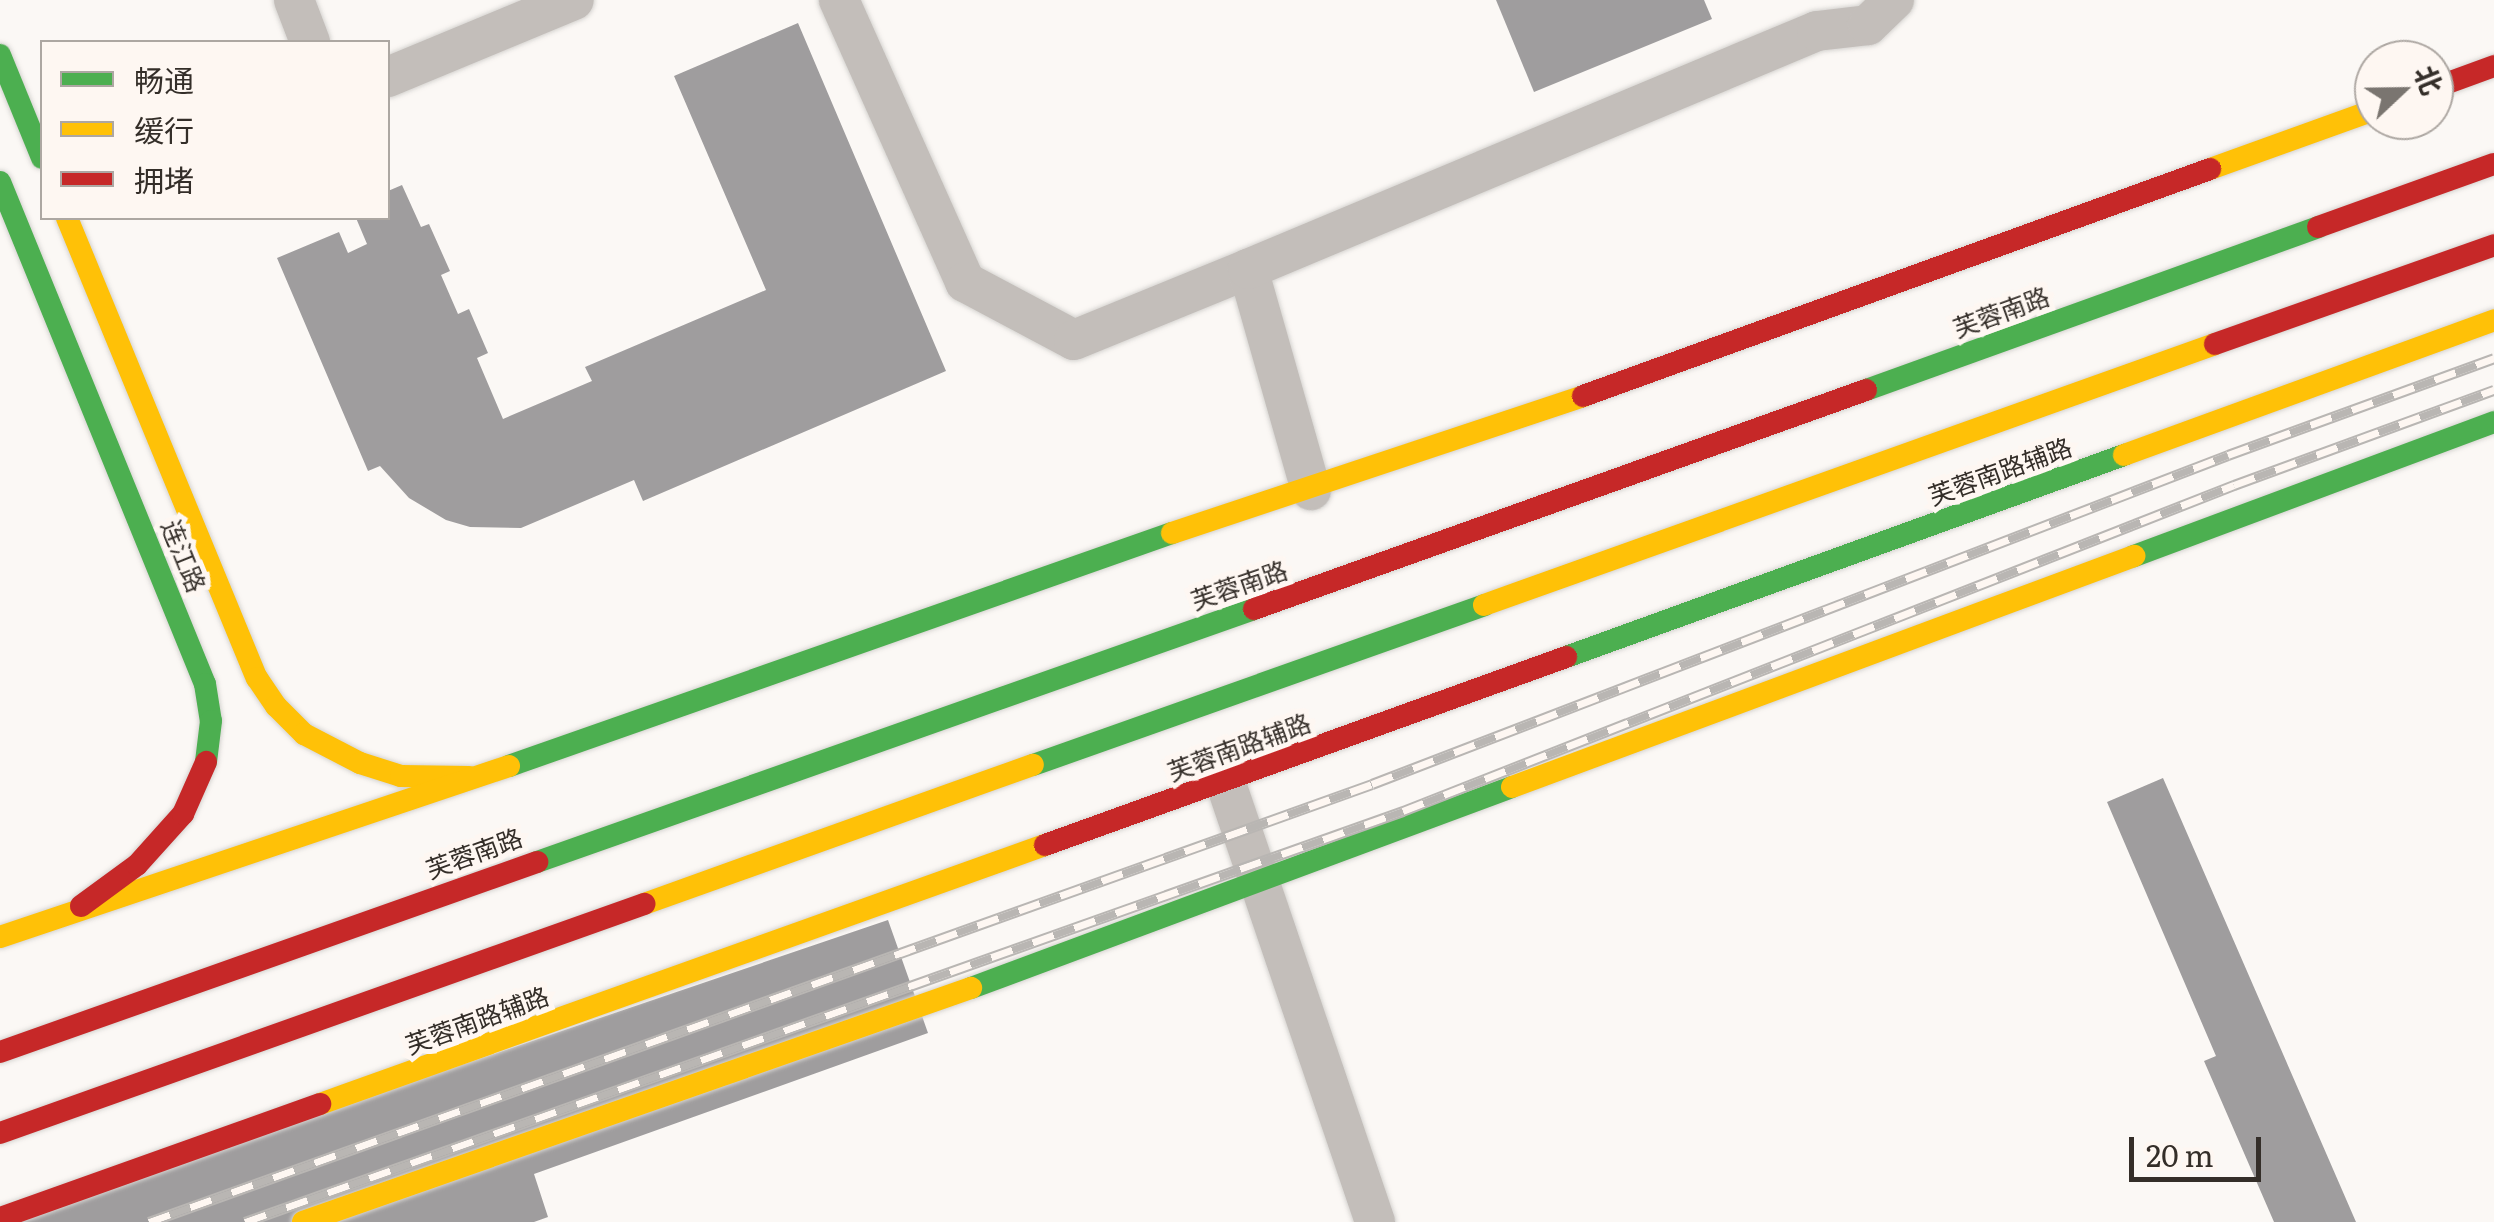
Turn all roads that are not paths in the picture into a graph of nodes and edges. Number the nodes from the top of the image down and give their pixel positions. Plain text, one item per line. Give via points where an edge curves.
1 (294, 0) edge
2 (574, 0) edge
3 (839, 0) edge
4 (1894, 0) edge
5 (1810, 16) edge
6 (309, 40) edge
7 (0, 55) edge
8 (2494, 66) edge
9 (390, 76) edge
10 (2454, 81) edge
11 (2354, 117) edge
12 (40, 153) edge
13 (2494, 164) edge
14 (0, 182) edge
15 (68, 220) edge
16 (2494, 246) edge
17 (1248, 269) junction
18 (2494, 320) edge
19 (2494, 422) edge
20 (1311, 490) junction
21 (487, 774) junction
22 (1225, 782) junction
23 (1260, 882) junction
24 (69, 914) junction
25 (0, 937) edge
26 (112, 1012) junction
27 (0, 1034) edge
28 (0, 1052) edge
29 (134, 1085) junction
30 (0, 1133) edge
31 (17, 1154) dead end
32 (0, 1218) edge
33 (303, 1222) edge
34 (1374, 1222) edge

1 - 6 street
2 - 9 street
3 - 17 street via 965,282 1074,340
4 - 5 street via 1868,24
5 - 17 street
7 - 12 main road
8 - 10 main road
11 - 20 main road
13 - 26 main road, 芙蓉南路
14 - 24 main road, 连江路 via 205,684 211,721 209,755 183,814 136,865
15 - 21 main road, 连江路 via 257,678 276,706 304,734 360,764 437,780
16 - 29 main road
17 - 20 street
18 - 22 main road, 芙蓉南路辅路
19 - 23 main road
20 - 21 main road via 984,596
21 - 24 main road
22 - 23 street
22 - 32 main road, 芙蓉南路辅路
23 - 33 main road
23 - 34 street
24 - 25 main road
26 - 27 main road
26 - 28 main road, 芙蓉南路
29 - 30 main road
29 - 31 main road

